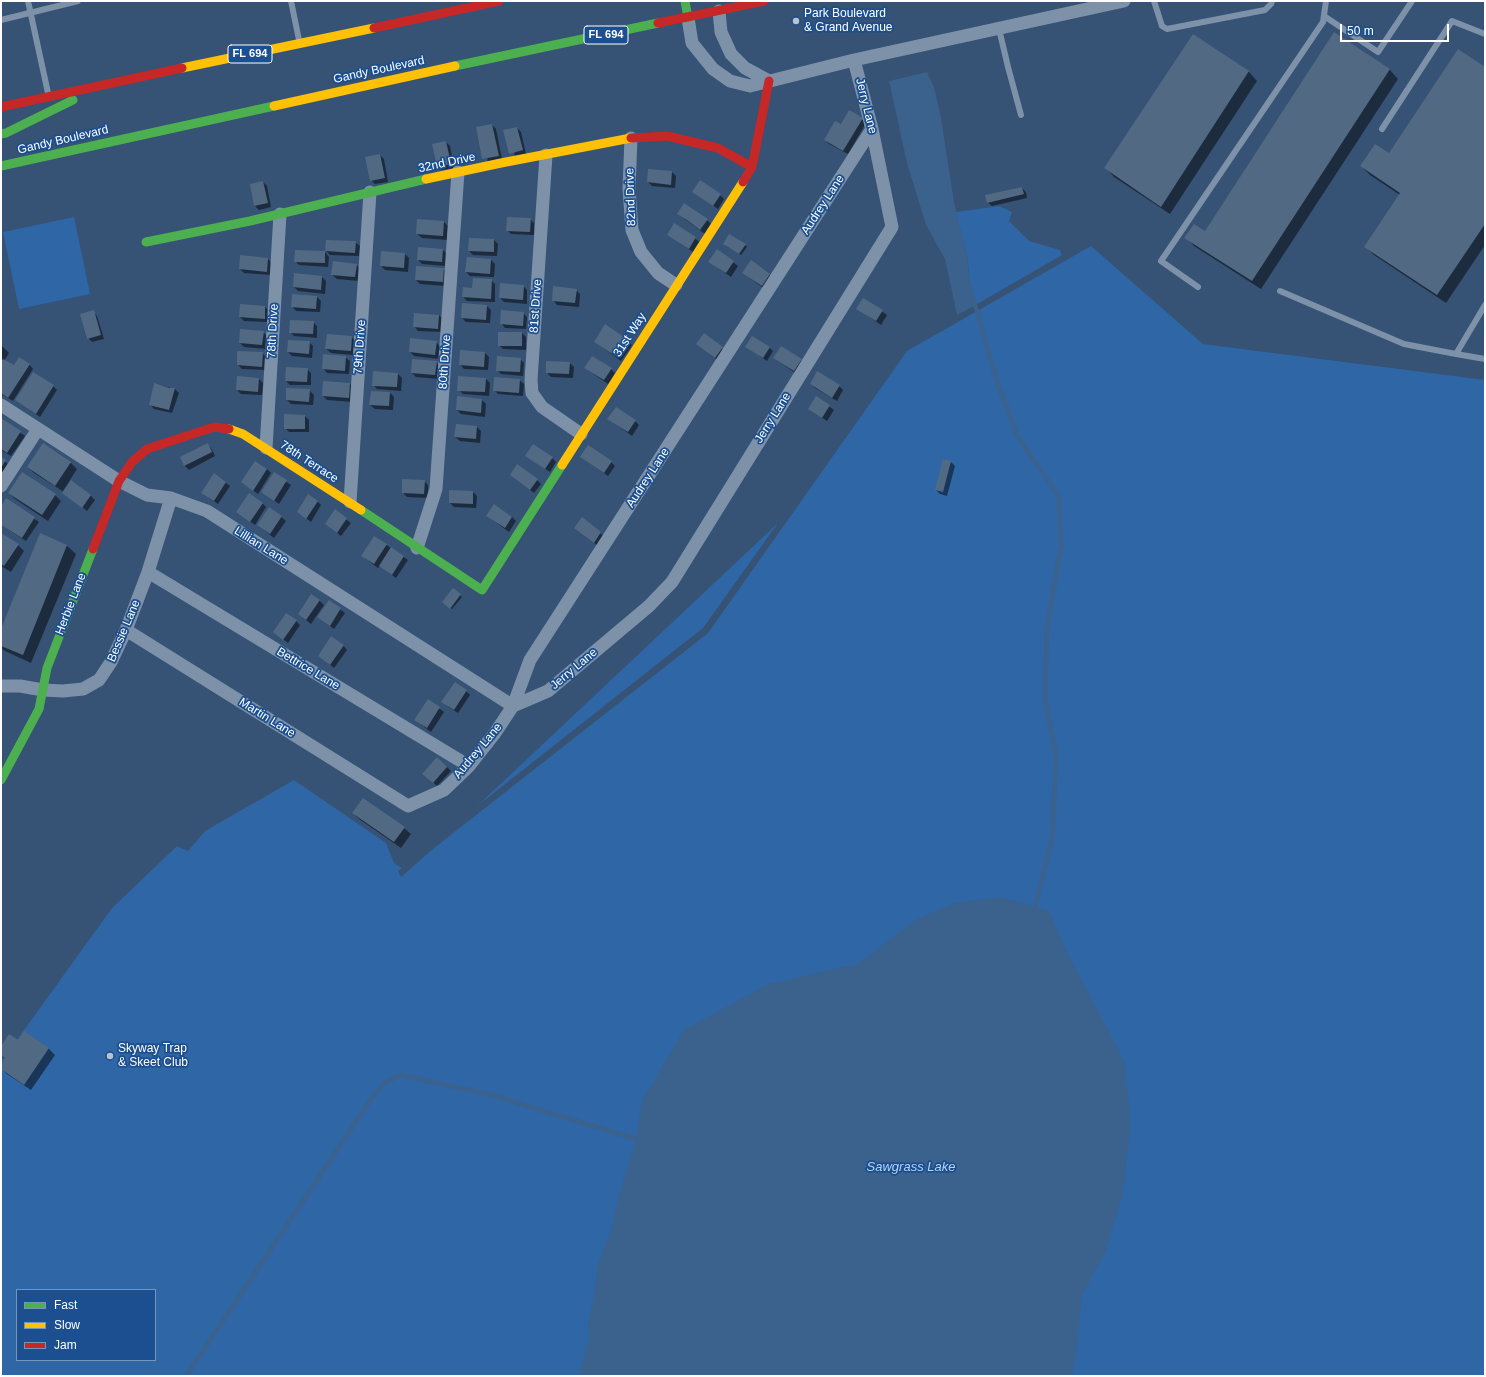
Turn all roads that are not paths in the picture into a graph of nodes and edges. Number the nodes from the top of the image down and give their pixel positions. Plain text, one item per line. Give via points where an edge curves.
1 (28, 1) edge
2 (78, 1) edge
3 (291, 1) edge
4 (499, 1) edge
5 (685, 1) edge
6 (764, 1) edge
7 (1124, 1) edge
8 (1154, 1) edge
9 (1272, 1) edge
10 (1326, 1) edge
11 (1412, 1) edge
12 (486, 2) edge
13 (719, 6) edge
14 (31, 12) junction
15 (1324, 16) junction
16 (688, 18) junction
17 (1, 20) edge
18 (999, 29) junction
19 (1485, 34) edge
20 (300, 44) junction
21 (854, 60) junction
22 (769, 81) junction
23 (104, 85) junction
24 (49, 97) junction
25 (1, 107) edge
26 (1021, 115) dead end
27 (872, 129) junction
28 (1382, 129) dead end
29 (1, 134) edge
30 (631, 138) junction
31 (546, 155) junction
32 (1, 166) edge
33 (752, 167) junction
34 (458, 172) junction
35 (370, 192) junction
36 (280, 214) junction
37 (146, 242) dead end
38 (676, 285) junction
39 (1198, 286) dead end
40 (1280, 291) dead end
41 (1485, 305) edge
42 (1456, 354) junction
43 (1485, 359) edge
44 (1, 405) edge
45 (38, 429) junction
46 (581, 434) junction
47 (266, 448) junction
48 (119, 481) junction
49 (1, 486) edge
50 (172, 498) junction
51 (350, 502) junction
52 (417, 548) junction
53 (148, 572) junction
54 (482, 590) joint
55 (126, 630) junction
56 (1, 686) edge
57 (43, 690) junction
58 (514, 706) junction
59 (469, 766) junction
60 (1, 780) edge
61 (408, 806) joint

1 - 14 lane
2 - 14 lane
3 - 20 lane
4 - 12 main road, FL 694
5 - 16 main road
6 - 13 main road, Gandy Boulevard / FL 694
7 - 18 street
8 - 9 lane via 1162,26 1167,29 1265,10
10 - 15 lane
11 - 15 lane via 1378,52
12 - 20 main road, FL 694
13 - 16 main road, Gandy Boulevard / FL 694
13 - 22 street via 721,32 731,54 745,68
14 - 17 lane
14 - 24 lane
15 - 39 lane via 1323,22 1161,261
16 - 22 street via 692,43 713,69 730,81 750,86
16 - 32 main road, Gandy Boulevard / FL 694 via 387,80
18 - 21 street
18 - 26 lane
19 - 28 lane via 1452,21
20 - 23 main road, FL 694
21 - 22 street
21 - 27 street, Jerry Lane
22 - 33 main road, 31st Way
23 - 24 main road, FL 694
23 - 29 main road
24 - 25 main road, FL 694
27 - 58 street, Audrey Lane via 530,660
27 - 58 street, Jerry Lane via 892,227 697,542 672,582 649,606 548,691
30 - 31 main road, 32nd Drive
30 - 33 main road, 32nd Drive via 667,136 718,148
30 - 38 street, 82nd Drive via 629,189 632,230 641,252 658,273
31 - 34 main road, 32nd Drive
31 - 46 street, 81st Drive via 532,394 542,407
33 - 38 main road, 31st Way
34 - 35 main road, 32nd Drive
34 - 52 street, 80th Drive via 436,489
35 - 36 main road, 32nd Drive
35 - 51 street, 79th Drive
36 - 37 main road, 32nd Drive
36 - 47 street, 78th Drive
38 - 46 main road, 31st Way
40 - 42 lane via 1404,344
41 - 42 lane
42 - 43 lane
44 - 45 street, Lillian Lane
45 - 48 street, Lillian Lane
45 - 49 street
46 - 54 main road, 31st Way
47 - 48 main road, 78th Terrace via 243,434 214,427 147,449 132,462
47 - 51 main road, 78th Terrace
48 - 50 street, Lillian Lane via 147,495
48 - 57 main road, Herbie Lane via 47,668
50 - 53 street, Bessie Lane
50 - 58 street, Lillian Lane via 207,511
51 - 52 main road, 78th Terrace
52 - 54 main road, 78th Terrace
53 - 55 street, Bessie Lane
53 - 59 street, Bettrice Lane
55 - 57 street, Bessie Lane via 111,662 98,680 83,689
55 - 61 street, Martin Lane
56 - 57 street
57 - 60 main road via 39,709
58 - 59 street, Audrey Lane
59 - 61 street, Audrey Lane via 444,790

